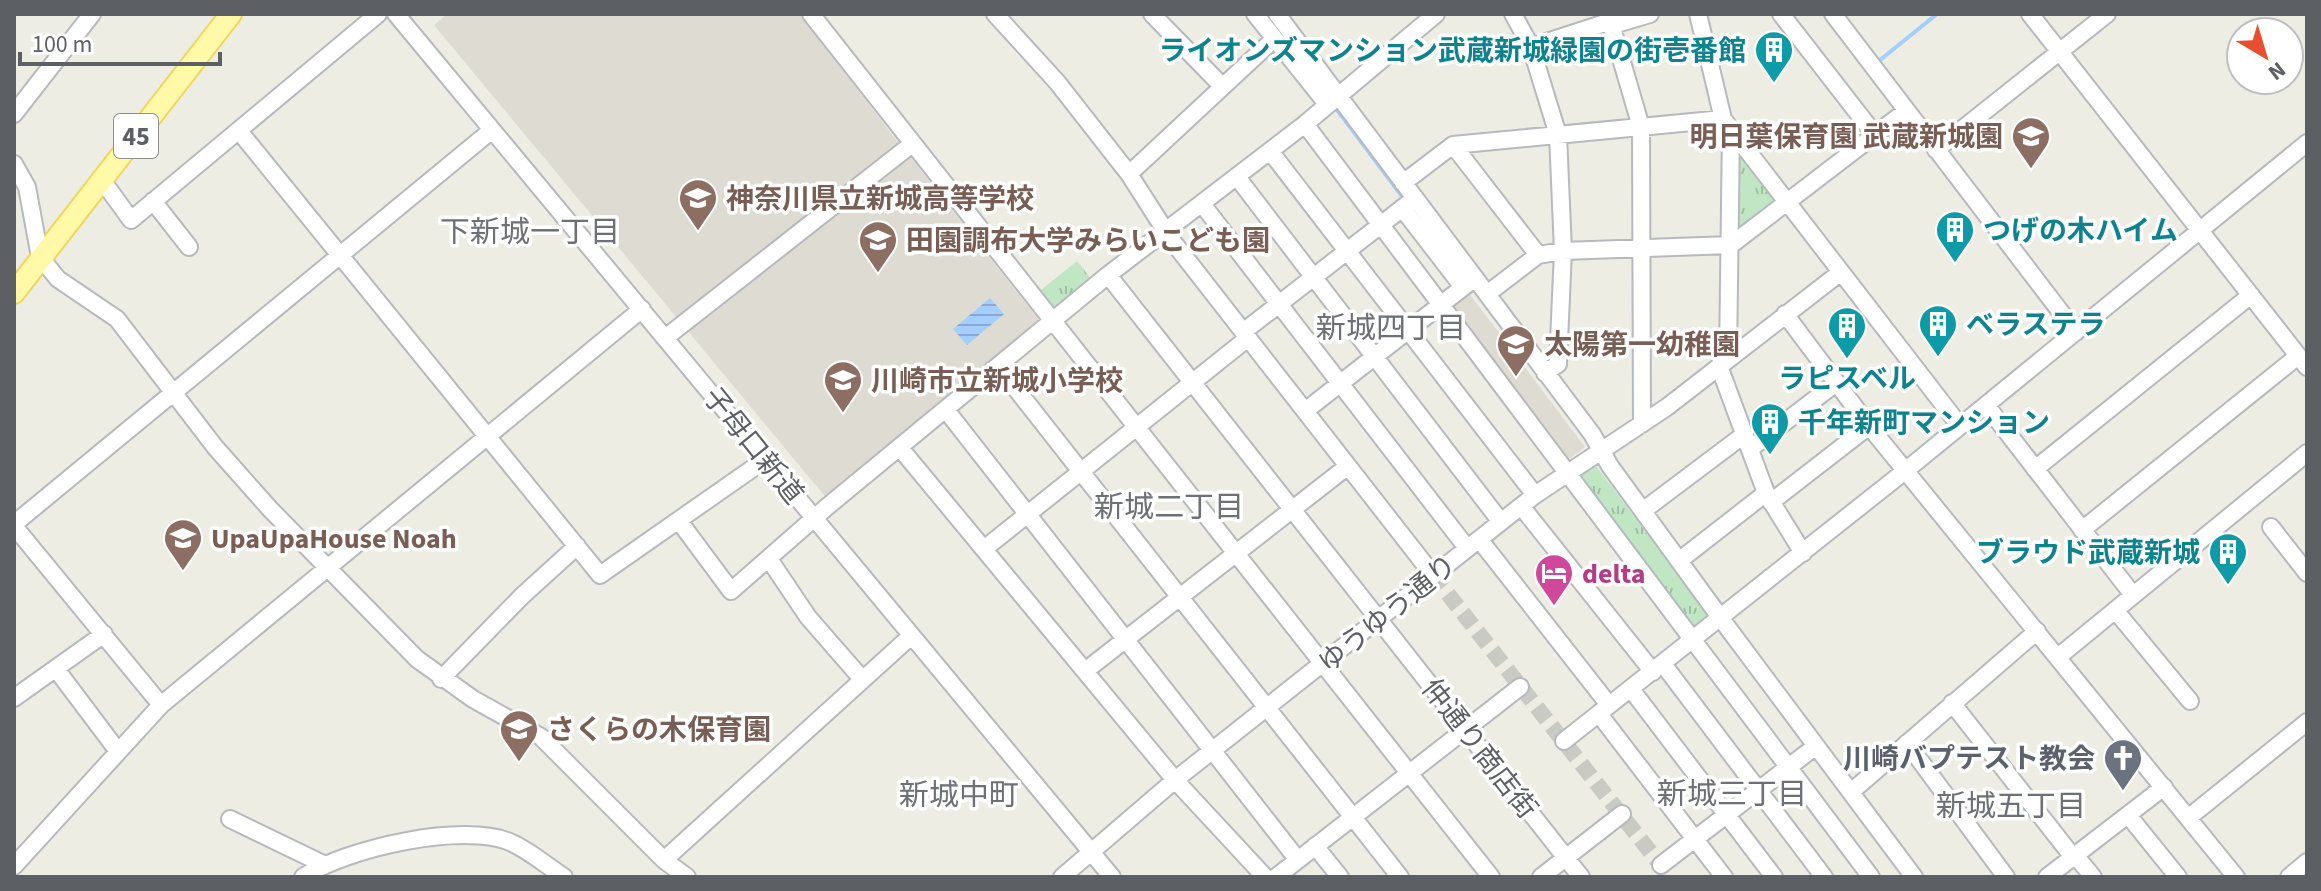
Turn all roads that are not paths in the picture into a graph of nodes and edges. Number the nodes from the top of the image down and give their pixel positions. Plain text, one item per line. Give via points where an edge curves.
1 (92, 14) edge
2 (231, 14) edge
3 (378, 14) edge
4 (396, 14) edge
5 (995, 14) edge
6 (1152, 14) edge
7 (1255, 14) edge
8 (1277, 14) edge
9 (1513, 14) edge
10 (1650, 14) edge
11 (1698, 14) edge
12 (1781, 14) edge
13 (1833, 14) edge
14 (2030, 14) edge
15 (2107, 14) edge
16 (813, 15) edge
17 (1432, 15) edge
18 (1611, 20) edge
19 (1274, 39) junction
20 (1531, 47) junction
21 (2060, 52) junction
22 (1222, 86) junction
23 (1333, 99) junction
24 (1906, 111) junction
25 (14, 114) edge
26 (1305, 124) junction
27 (1727, 124) junction
28 (1641, 127) junction
29 (492, 130) junction
30 (239, 131) junction
31 (1558, 135) junction
32 (1875, 135) junction
33 (2307, 143) edge
34 (912, 144) junction
35 (1453, 145) junction
36 (1936, 150) junction
37 (1270, 151) junction
38 (14, 164) edge
39 (1129, 174) junction
40 (1237, 177) junction
41 (102, 180) junction
42 (1403, 183) junction
43 (153, 201) junction
44 (1788, 202) junction
45 (1408, 203) junction
46 (1202, 204) junction
47 (1380, 225) junction
48 (2200, 230) junction
49 (1166, 231) junction
50 (1731, 245) junction
51 (189, 247) dead end
52 (1644, 249) junction
53 (1563, 251) junction
54 (1346, 252) junction
55 (340, 255) junction
56 (1538, 255) junction
57 (40, 257) junction
58 (1841, 272) junction
59 (1108, 275) junction
60 (1314, 277) junction
61 (1469, 283) junction
62 (14, 293) edge
63 (1487, 294) junction
64 (2251, 295) junction
65 (1279, 305) junction
66 (1441, 305) junction
67 (642, 309) junction
68 (1785, 314) junction
69 (1053, 321) junction
70 (1408, 330) junction
71 (2076, 332) junction
72 (1246, 335) junction
73 (665, 338) junction
74 (1375, 356) junction
75 (2302, 361) edge
76 (1724, 362) junction
77 (998, 366) junction
78 (1545, 373) junction
79 (1193, 381) junction
80 (1341, 383) junction
81 (1836, 383) junction
82 (173, 393) junction
83 (1986, 405) junction
84 (946, 410) junction
85 (1305, 411) junction
86 (1642, 424) junction
87 (1137, 426) junction
88 (1869, 426) junction
89 (1960, 426) junction
90 (488, 436) junction
91 (1747, 441) junction
92 (900, 448) junction
93 (1602, 450) junction
94 (2307, 453) edge
95 (766, 459) junction
96 (1348, 466) junction
97 (2035, 469) junction
98 (1905, 471) junction
99 (1081, 472) junction
100 (1566, 472) junction
101 (1535, 495) junction
102 (1769, 497) junction
103 (1521, 506) junction
104 (1292, 509) junction
105 (1644, 510) junction
106 (1027, 515) junction
107 (815, 520) junction
108 (679, 521) junction
109 (1501, 522) junction
110 (14, 525) edge
111 (2271, 527) dead end
112 (2082, 530) junction
113 (1473, 544) junction
114 (577, 546) junction
115 (984, 549) junction
116 (1235, 553) junction
117 (1803, 553) junction
118 (769, 559) junction
119 (1680, 560) junction
120 (328, 568) junction
121 (2307, 573) edge
122 (1433, 575) junction
123 (2133, 595) junction
124 (1179, 597) junction
125 (2115, 610) junction
126 (1721, 618) junction
127 (1378, 620) junction
128 (2037, 631) junction
129 (104, 634) junction
130 (911, 636) junction
131 (1694, 639) junction
132 (1125, 640) junction
133 (2058, 657) junction
134 (1322, 665) junction
135 (1658, 668) junction
136 (56, 669) junction
137 (1085, 671) junction
138 (441, 679) junction
139 (862, 679) junction
140 (1520, 687) dead end
141 (1631, 689) junction
142 (14, 698) edge
143 (2190, 701) dead end
144 (1952, 703) junction
145 (161, 705) junction
146 (1266, 709) junction
147 (1604, 710) junction
148 (2307, 722) edge
149 (1465, 729) junction
150 (1564, 741) dead end
151 (1907, 743) junction
152 (1816, 746) junction
153 (117, 750) junction
154 (1212, 751) junction
155 (1790, 766) junction
156 (1408, 773) junction
157 (1175, 780) junction
158 (2164, 787) junction
159 (1758, 790) junction
160 (1851, 792) junction
161 (1622, 814) dead end
162 (1727, 814) junction
163 (2128, 815) junction
164 (1352, 817) junction
165 (2188, 818) junction
166 (230, 819) dead end
167 (1694, 839) junction
168 (1315, 846) junction
169 (1091, 851) junction
170 (2074, 856) junction
171 (1566, 858) junction
172 (664, 860) junction
173 (1298, 860) junction
174 (2307, 862) edge
175 (323, 864) junction
176 (1661, 865) dead end
177 (14, 866) edge
178 (303, 877) edge
179 (564, 877) edge
180 (687, 877) edge
181 (1062, 877) edge
182 (1112, 877) edge
183 (1265, 877) edge
184 (1276, 877) edge
185 (1340, 877) edge
186 (1400, 877) edge
187 (1491, 877) edge
188 (1541, 877) edge
189 (1581, 877) edge
190 (1724, 877) edge
191 (1774, 877) edge
192 (1824, 877) edge
193 (1871, 877) edge
194 (1914, 877) edge
195 (2006, 877) edge
196 (2047, 877) edge
197 (2093, 877) edge
198 (2178, 877) edge
199 (2236, 877) edge
200 (2289, 877) edge

1 - 25 street
2 - 41 main road, 45
3 - 30 street
4 - 29 street, 子母口新道
5 - 39 street
6 - 22 street
7 - 19 street
8 - 23 street
9 - 20 street
10 - 18 street
11 - 27 street
12 - 32 street
13 - 24 street
14 - 21 street
15 - 21 street
16 - 34 street
17 - 23 street
18 - 20 street
18 - 28 street
19 - 22 street
19 - 23 street
20 - 31 street
21 - 36 street
21 - 48 street
22 - 39 street
23 - 26 street
23 - 42 street
24 - 32 street
24 - 36 street
26 - 37 street
26 - 47 street
27 - 28 street
27 - 44 street
27 - 50 street
28 - 31 street
28 - 52 street
29 - 55 street
29 - 67 street, 子母口新道
30 - 43 street
30 - 55 street
31 - 35 street
31 - 53 street
32 - 44 street
33 - 48 street
34 - 69 street
34 - 73 street
35 - 42 street
35 - 56 street
36 - 71 street
37 - 40 street
37 - 54 street
38 - 57 street via 27,187
39 - 49 street
40 - 46 street
40 - 60 street
41 - 43 street via 131,220
41 - 57 main road, 45
42 - 45 street
43 - 51 street
44 - 50 street
44 - 58 street
45 - 47 street
45 - 61 street
46 - 49 street
46 - 65 street
47 - 54 street
47 - 66 street
48 - 64 street
48 - 71 street
49 - 59 street
49 - 72 street
50 - 52 street
50 - 76 street
52 - 53 street
52 - 86 street
53 - 56 street
53 - 78 street via 1558,364
54 - 60 street
54 - 70 street
55 - 82 street
55 - 90 street
56 - 63 street
57 - 62 main road, 45
57 - 82 street via 58,279 117,319
58 - 68 street, ゆうゆう通り
58 - 89 street
59 - 69 street
59 - 79 street, 仲通り商店街
60 - 65 street
60 - 74 street
61 - 63 street
61 - 66 street
63 - 78 street
64 - 75 street
64 - 97 street
65 - 72 street
65 - 80 street
66 - 70 street
66 - 100 street
67 - 73 street, 子母口新道
67 - 90 street
68 - 76 street, ゆうゆう通り
68 - 81 street
69 - 77 street
69 - 87 street
70 - 74 street
70 - 101 street
71 - 83 street
72 - 79 street
72 - 85 street
73 - 95 street, 子母口新道
74 - 80 street
74 - 109 street
75 - 112 street
76 - 86 street, ゆうゆう通り
76 - 91 street
77 - 84 street
77 - 99 street
78 - 93 street
79 - 87 street
79 - 104 street, 仲通り商店街
80 - 85 street
80 - 113 street
81 - 88 street
81 - 91 street
82 - 110 street
82 - 120 street via 236,471
83 - 89 street
83 - 97 street
84 - 92 street
84 - 106 street
85 - 96 street
86 - 93 street, ゆうゆう通り
87 - 99 street
87 - 116 street
88 - 98 street
88 - 102 street
89 - 98 street
90 - 114 street
90 - 120 street
91 - 102 street
91 - 105 street
92 - 107 street
92 - 115 street
93 - 100 street, ゆうゆう通り
93 - 105 street
94 - 123 street
95 - 107 street, 子母口新道
95 - 108 street
96 - 104 street
96 - 122 street
97 - 112 street
98 - 117 street
98 - 128 street
99 - 106 street
99 - 124 street
100 - 101 street, ゆうゆう通り
100 - 131 street
101 - 103 street, ゆうゆう通り
102 - 117 street
102 - 119 street
103 - 109 street, ゆうゆう通り
103 - 135 street
104 - 116 street
104 - 127 street, 仲通り商店街
105 - 119 street
106 - 115 street
106 - 132 street
107 - 118 street
107 - 130 street, 子母口新道
108 - 114 street via 600,575
108 - 118 street via 731,591
109 - 113 street, ゆうゆう通り
110 - 129 street
111 - 121 street
112 - 123 street
113 - 122 street, ゆうゆう通り
113 - 147 street
114 - 138 street
115 - 137 street
116 - 124 street
116 - 134 street
117 - 126 street
118 - 139 street via 808,617
119 - 126 street
120 - 138 street
120 - 145 street
122 - 127 street, ゆうゆう通り
123 - 125 street
124 - 132 street
124 - 146 street
125 - 133 street
125 - 143 street
126 - 131 street
126 - 152 street
127 - 134 street, ゆうゆう通り
127 - 149 street, 仲通り商店街
128 - 133 street
128 - 144 street
129 - 136 street
129 - 145 street
130 - 139 street
130 - 169 street, 子母口新道
131 - 135 street
131 - 155 street
132 - 137 street
132 - 154 street
133 - 158 street
134 - 146 street, ゆうゆう通り
134 - 156 street
135 - 141 street
135 - 159 street
136 - 142 street
136 - 153 street
137 - 157 street
138 - 172 street via 541,737
139 - 172 street
140 - 149 street
141 - 147 street
141 - 162 street
144 - 151 street
144 - 170 street
145 - 153 street
146 - 154 street, ゆうゆう通り
146 - 164 street
147 - 150 street
147 - 167 street
148 - 165 street
149 - 156 street
149 - 171 street, 仲通り商店街
151 - 160 street
151 - 195 street
152 - 155 street
152 - 160 street
153 - 177 street
154 - 157 street, ゆうゆう通り
154 - 173 street
155 - 159 street
155 - 193 street
156 - 164 street
156 - 187 street
157 - 169 street, ゆうゆう通り
157 - 183 street
158 - 163 street
158 - 165 street
159 - 162 street
159 - 192 street
160 - 194 street
161 - 171 street
162 - 167 street
162 - 191 street
163 - 170 street
163 - 198 street
164 - 168 street
164 - 186 street
165 - 199 street
166 - 175 street
167 - 176 street
167 - 190 street
168 - 173 street
168 - 185 street
169 - 181 street, ゆうゆう通り
169 - 182 street, 子母口新道
170 - 196 street
170 - 197 street
171 - 188 street
171 - 189 street, 仲通り商店街
172 - 180 street
173 - 184 street
174 - 200 street
175 - 178 street
175 - 179 street via 427,839 478,835 511,842

